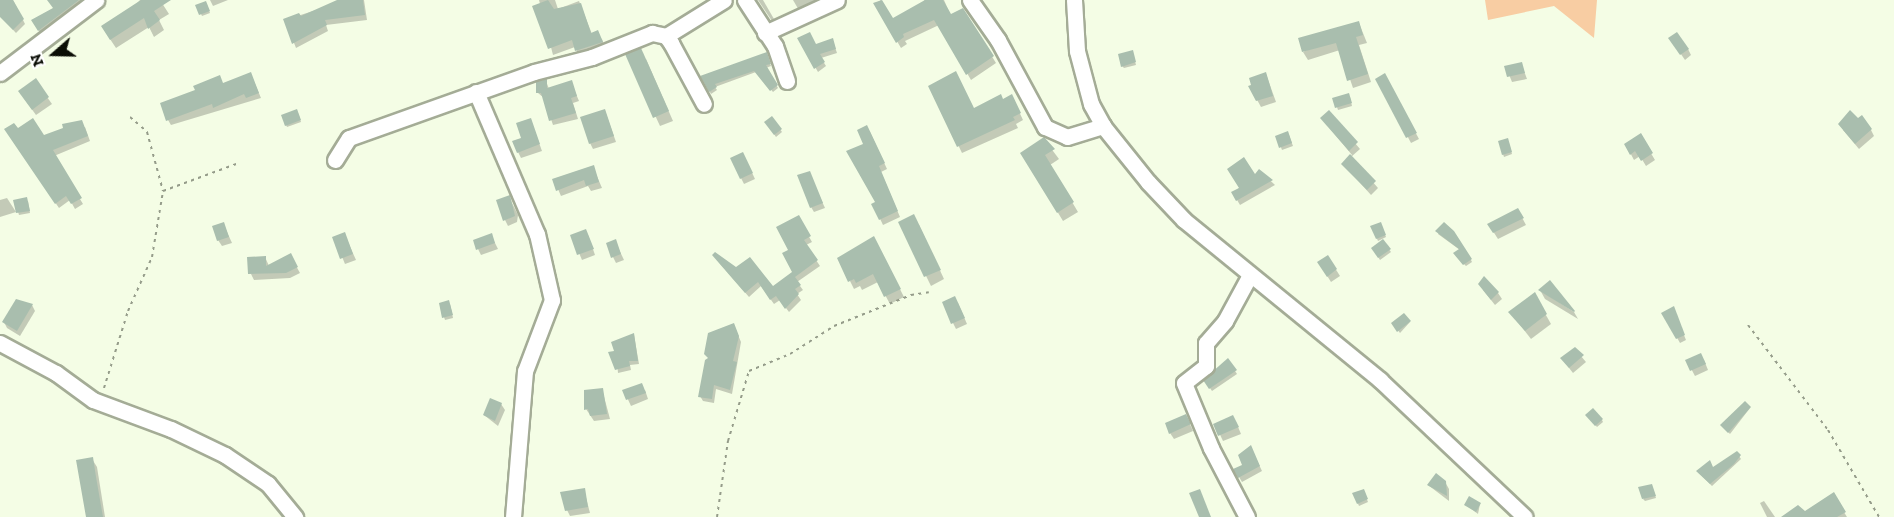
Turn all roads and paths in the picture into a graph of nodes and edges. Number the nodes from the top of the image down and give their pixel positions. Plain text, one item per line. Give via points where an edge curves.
1 (96, 0) edge
2 (724, 0) edge
3 (745, 0) edge
4 (837, 0) edge
5 (970, 0) edge
6 (1074, 0) edge
7 (765, 33) junction
8 (666, 36) junction
9 (1, 71) edge
10 (787, 81) dead end
11 (476, 92) junction
12 (704, 104) dead end
13 (130, 117) dead end
14 (1103, 126) junction
15 (335, 160) dead end
16 (236, 164) dead end
17 (163, 191) junction
18 (1250, 276) junction
19 (929, 292) dead end
20 (1749, 325) dead end
21 (0, 343) edge
22 (98, 402) junction
23 (295, 517) edge
24 (513, 517) edge
25 (717, 517) edge
26 (1247, 517) edge
27 (1525, 517) edge
28 (1879, 517) edge

1 - 9 street
2 - 8 street
3 - 7 street
4 - 7 street
5 - 14 street via 998,40 1045,127 1067,137
6 - 14 street via 1083,80
7 - 10 street via 775,46
8 - 11 street via 652,33 592,57
8 - 12 street
11 - 15 street via 349,138
11 - 24 street via 537,234 552,300 525,371
13 - 17 path via 147,132
14 - 18 street via 1184,220
16 - 17 path
17 - 22 path via 152,256 128,311 110,376
18 - 26 street via 1225,321 1206,344 1206,366 1184,383 1211,448
18 - 27 street via 1380,380
19 - 25 path via 911,295 834,326 790,354 749,371 728,441
20 - 28 path via 1828,430
21 - 22 street via 56,373
22 - 23 street via 171,429 225,455 268,484

